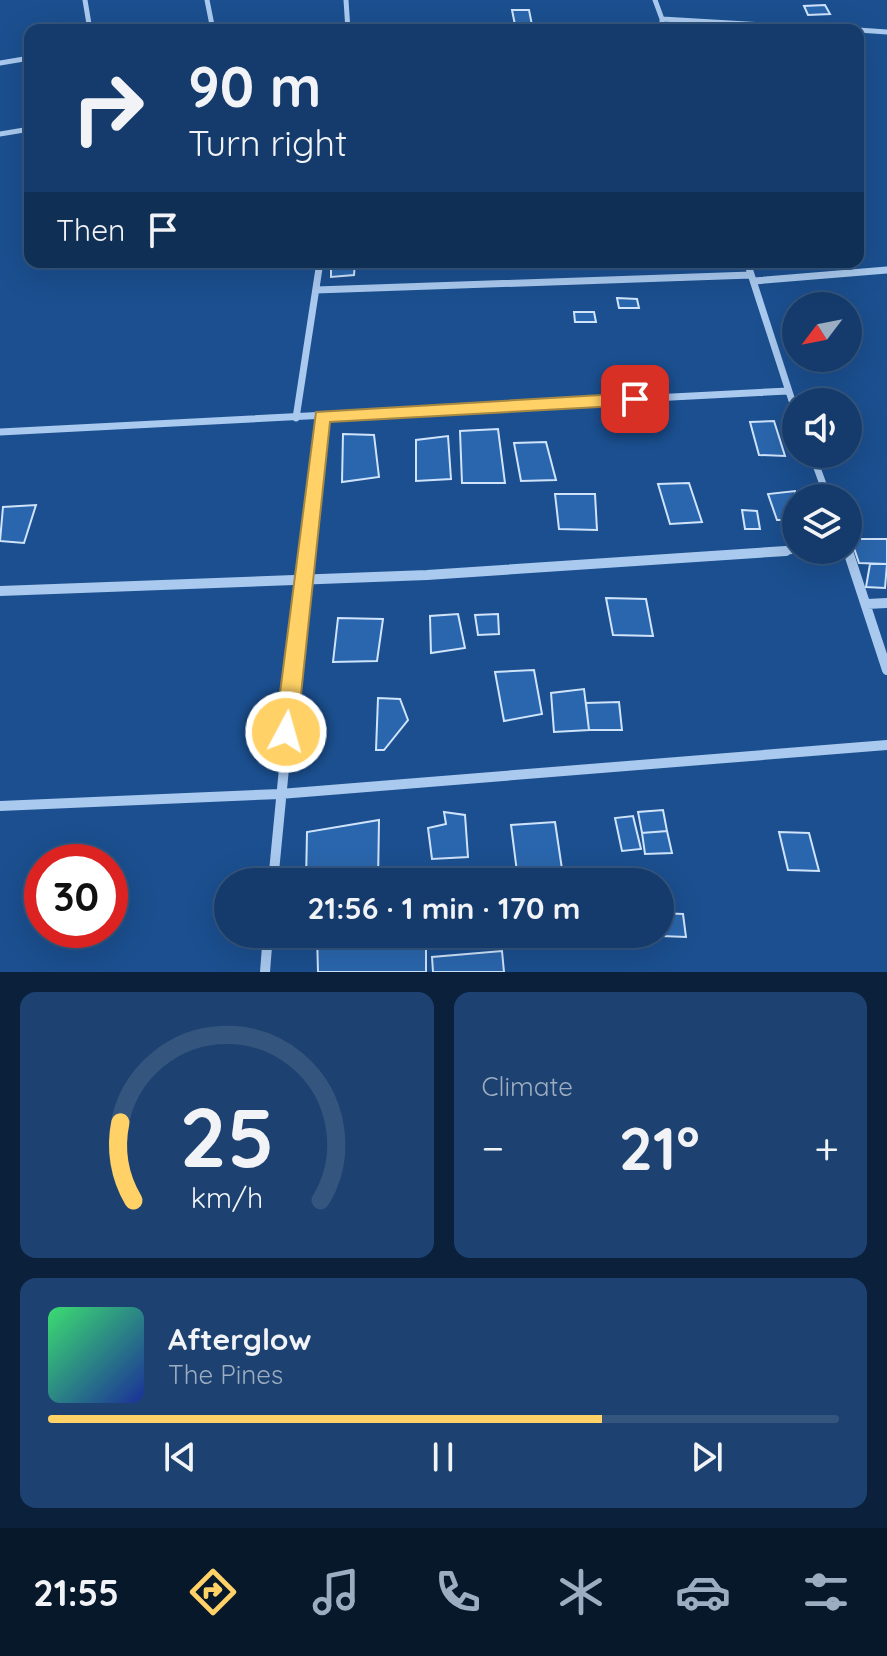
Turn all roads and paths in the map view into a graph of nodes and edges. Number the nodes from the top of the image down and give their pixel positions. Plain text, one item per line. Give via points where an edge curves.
1 (85, 0) edge
2 (207, 0) edge
3 (346, 0) edge
4 (655, 0) edge
5 (662, 19) junction
6 (89, 24) edge
7 (212, 24) edge
8 (348, 24) edge
9 (662, 24) edge
10 (748, 24) edge
11 (864, 30) edge
12 (887, 32) edge
13 (24, 59) edge
14 (0, 63) edge
15 (24, 130) edge
16 (0, 134) edge
17 (319, 268) edge
18 (749, 268) edge
19 (887, 270) edge
20 (752, 278) junction
21 (316, 290) junction
22 (787, 388) edge
23 (782, 391) edge
24 (322, 417) junction
25 (296, 418) junction
26 (0, 432) edge
27 (782, 551) edge
28 (853, 564) edge
29 (302, 578) junction
30 (0, 591) edge
31 (887, 603) edge
32 (867, 604) junction
33 (887, 670) edge
34 (887, 745) edge
35 (280, 794) junction
36 (0, 806) edge
37 (274, 868) edge
38 (267, 948) edge
39 (265, 972) edge

1 - 6 street
2 - 7 street
3 - 8 street
4 - 5 street
5 - 9 street
5 - 10 street
11 - 12 street
13 - 14 street
15 - 16 street
17 - 21 street
18 - 20 street
19 - 20 street
20 - 21 street
20 - 22 street
21 - 25 street
23 - 24 street
24 - 25 street
24 - 29 street
25 - 26 street
27 - 29 street
28 - 32 street
29 - 30 street
29 - 35 street
31 - 32 street
32 - 33 street
34 - 35 street
35 - 36 street
35 - 37 street
38 - 39 street

